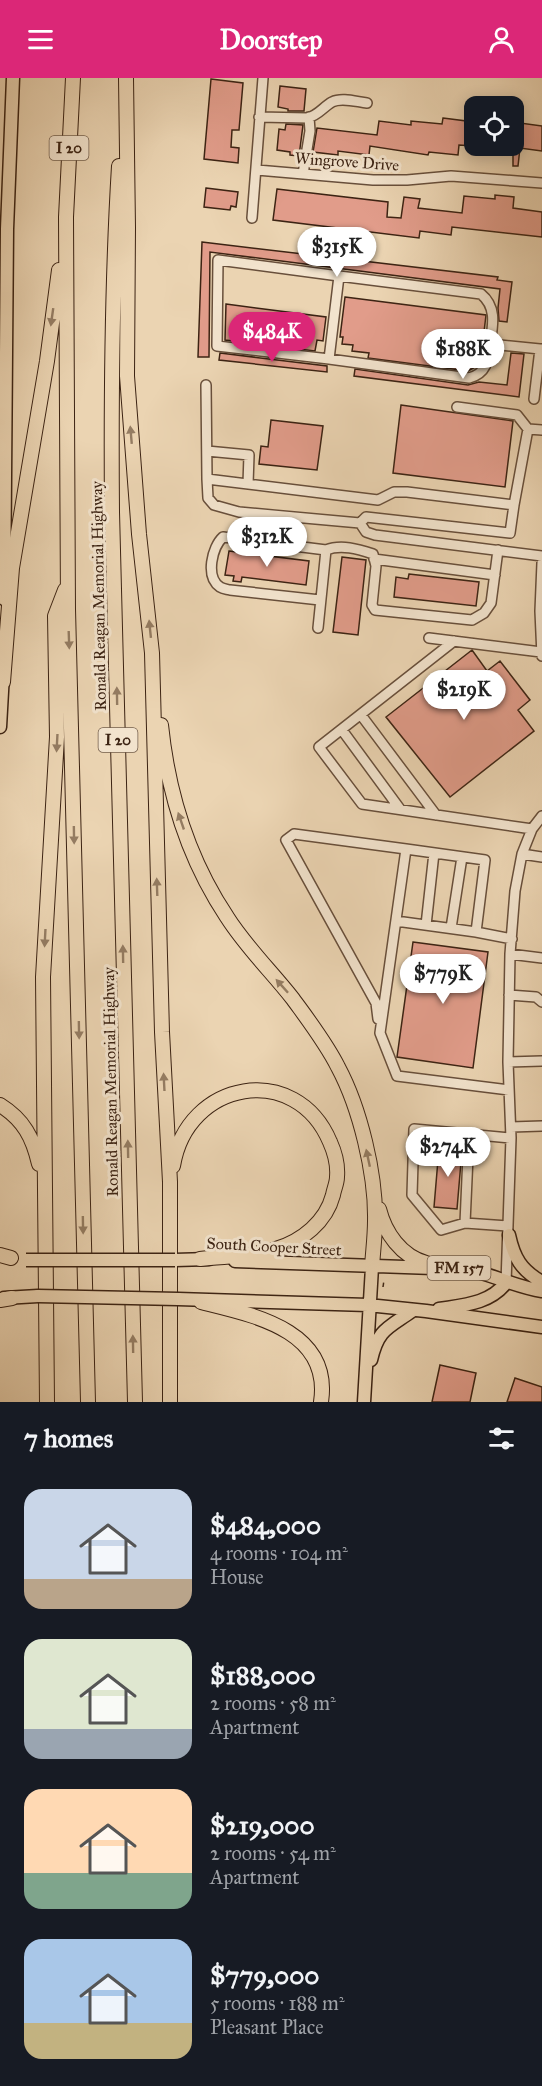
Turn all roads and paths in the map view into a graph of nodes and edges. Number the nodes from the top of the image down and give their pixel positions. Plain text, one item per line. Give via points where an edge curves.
1 (13, 78) edge
2 (73, 78) edge
3 (125, 78) edge
4 (263, 78) edge
5 (367, 103) dead end
6 (6, 117) edge
7 (260, 117) junction
8 (309, 117) junction
9 (257, 170) junction
10 (303, 174) junction
11 (542, 183) edge
12 (66, 217) junction
13 (252, 218) dead end
14 (339, 276) junction
15 (3, 284) edge
16 (490, 344) junction
17 (541, 349) edge
18 (3, 354) edge
19 (329, 359) junction
20 (206, 385) dead end
21 (534, 399) dead end
22 (457, 407) dead end
23 (528, 429) junction
24 (542, 430) edge
25 (3, 440) edge
26 (207, 450) junction
27 (207, 479) junction
28 (248, 484) junction
29 (2, 494) edge
30 (514, 505) junction
31 (360, 523) junction
32 (326, 550) junction
33 (498, 550) junction
34 (542, 556) edge
35 (374, 560) junction
36 (542, 563) edge
37 (495, 574) junction
38 (68, 582) junction
39 (320, 600) junction
40 (318, 628) dead end
41 (429, 638) dead end
42 (454, 641) junction
43 (152, 653) junction
44 (542, 654) edge
45 (3, 682) junction
46 (361, 715) junction
47 (0, 727) edge
48 (342, 730) junction
49 (400, 809) junction
50 (436, 814) junction
51 (542, 816) edge
52 (532, 829) junction
53 (406, 849) junction
54 (434, 853) junction
55 (522, 854) junction
56 (462, 857) junction
57 (542, 857) edge
58 (396, 921) junction
59 (426, 925) junction
60 (451, 928) junction
61 (476, 932) junction
62 (512, 939) junction
63 (510, 954) junction
64 (542, 958) edge
65 (509, 995) junction
66 (542, 1001) edge
67 (380, 1033) junction
68 (542, 1061) edge
69 (508, 1062) junction
70 (509, 1090) junction
71 (0, 1105) edge
72 (542, 1126) edge
73 (511, 1127) junction
74 (469, 1134) junction
75 (511, 1138) junction
76 (170, 1182) junction
77 (373, 1183) junction
78 (46, 1217) junction
79 (465, 1223) junction
80 (509, 1230) junction
81 (4, 1257) edge
82 (200, 1258) junction
83 (372, 1267) junction
84 (459, 1268) junction
85 (506, 1282) junction
86 (542, 1282) edge
87 (542, 1291) edge
88 (4, 1299) edge
89 (201, 1302) junction
90 (368, 1305) junction
91 (412, 1311) junction
92 (426, 1311) junction
93 (542, 1328) edge
94 (170, 1338) junction
95 (47, 1384) junction
96 (364, 1396) edge
97 (41, 1402) edge
98 (47, 1402) edge
99 (88, 1402) edge
100 (135, 1402) edge
101 (170, 1402) edge
102 (179, 1402) edge
103 (321, 1402) edge

1 - 6 main road
2 - 12 highway, Ronald Reagan Memorial Highway / I 20
43 -> 3 highway via 127,376
100 -> 3 highway, Ronald Reagan Memorial Highway / I 20 via 111,405 114,242
4 - 7 street
5 - 8 street via 339,100
6 - 15 main road
7 - 8 street
7 - 9 street
8 - 10 street
9 - 10 street, Wingrove Drive
9 - 13 street
10 - 11 street, Wingrove Drive via 373,180 451,176
12 - 38 highway, Ronald Reagan Memorial Highway / I 20
12 -> 45 highway via 47,361 14,556
14 - 16 street via 481,294 490,304 493,316
14 - 19 street
14 - 19 street via 218,260 217,346
15 - 18 main road
16 - 17 street
16 - 19 street via 485,368 469,378
17 - 21 street
18 - 25 main road
20 - 26 street
22 - 23 street via 517,415
23 - 24 street
23 - 30 street
25 - 29 main road
26 - 27 street
26 - 28 street via 249,455
27 - 28 street
27 - 31 street via 208,498 214,505 238,512
28 - 30 street via 378,500 394,492 407,492
29 - 45 main road
30 - 31 street via 510,532 366,517
31 - 33 street via 366,532 375,535
32 - 35 street via 355,548 373,554
32 - 39 street
32 - 39 street via 223,537 213,550 212,576 219,587
33 - 34 street
33 - 37 street
35 - 37 street
35 - 37 street via 375,610 472,620 491,603
36 - 44 street
38 -> 78 highway via 55,616 57,737 43,977
38 -> 99 highway, Ronald Reagan Memorial Highway / I 20
39 - 40 street
41 - 42 street
42 - 44 street
42 - 46 street
76 -> 43 highway
77 -> 43 highway via 351,1096 338,1067 308,1020 226,917 191,849 169,776
45 - 47 main road
46 - 48 street
46 - 50 street
48 - 49 street
48 - 49 street via 319,747 362,804
49 - 50 street
50 - 52 street
51 - 52 street
52 - 55 street
53 - 54 street
53 - 58 street
53 - 67 street via 294,834 286,840 376,1003
54 - 56 street
54 - 59 street
55 - 57 street
55 - 62 street
56 - 60 street
56 - 61 street via 485,860
58 - 59 street
58 - 67 street
59 - 60 street
60 - 61 street
61 - 62 street
62 - 63 street
63 - 64 street
63 - 65 street
65 - 66 street
65 - 69 street
67 - 70 street via 397,1076
68 - 69 street
69 - 70 street
70 - 73 street
71 - 78 highway via 24,1125 34,1143
72 - 73 street
73 - 75 street
74 - 75 street
74 - 79 street
74 - 79 street via 414,1129 412,1195 441,1230
75 - 80 street
76 - 82 highway via 183,1133 196,1116 226,1095 246,1090 265,1091 298,1103 324,1127 335,1154 337,1177 331,1202 306,1234 274,1250
76 - 94 highway
77 - 83 highway
77 - 84 highway via 382,1222 395,1244 425,1263
78 - 95 highway
79 - 80 street
80 - 85 street
80 - 86 main road via 517,1261
81 - 82 main road, South Cooper Street / FM 157, bridge
82 - 83 main road, South Cooper Street / FM 157
83 - 84 main road, South Cooper Street / FM 157
83 - 90 main road
84 - 85 main road, South Cooper Street / FM 157
85 - 87 main road, South Cooper Street / FM 157
85 - 92 main road via 488,1299
88 - 89 main road, bridge via 38,1296
89 - 90 main road
89 - 103 highway via 273,1323 298,1338 318,1368 323,1390
90 - 91 main road
90 - 96 main road
91 - 92 main road
91 - 96 main road via 375,1341
92 - 93 main road
94 - 101 highway
94 - 102 highway
95 - 97 highway
95 - 98 highway

